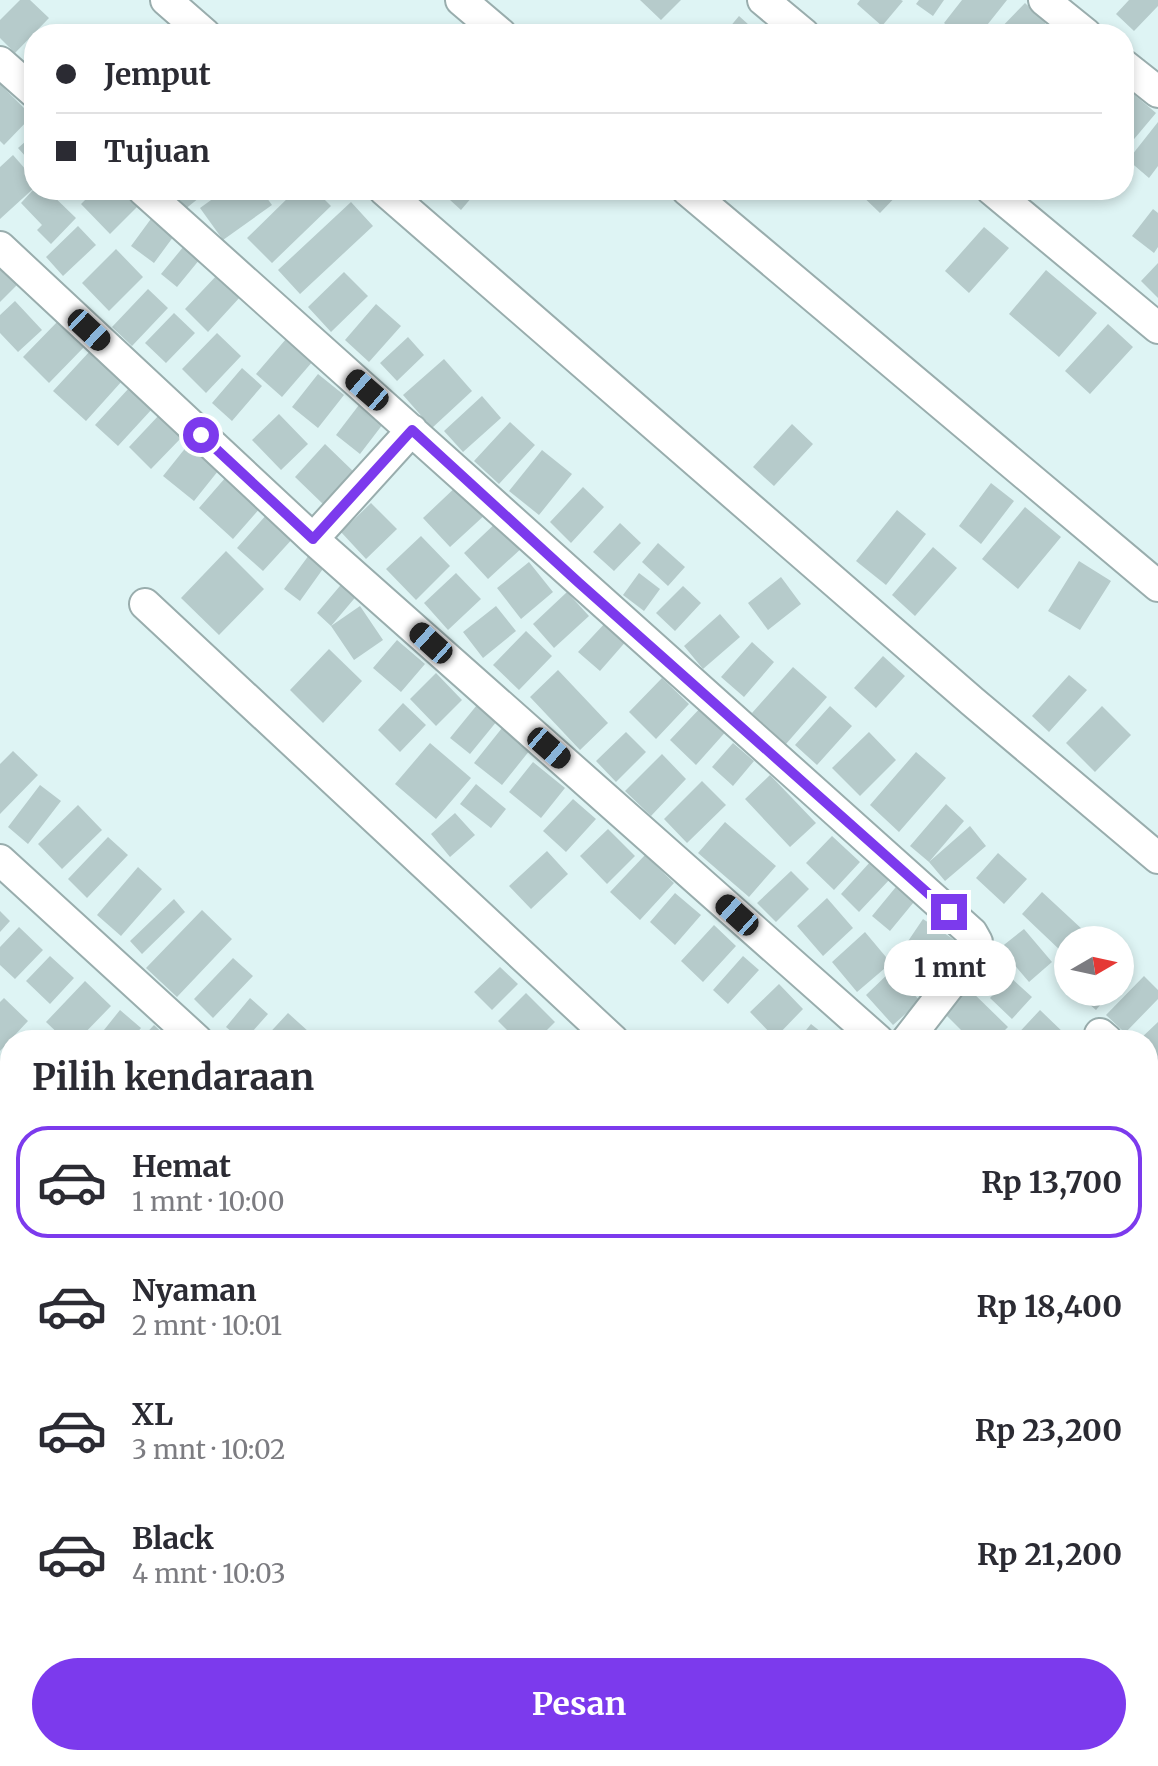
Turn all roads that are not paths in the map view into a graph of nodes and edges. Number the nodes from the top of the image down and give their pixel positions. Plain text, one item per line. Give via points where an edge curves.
1 (166, 0) edge
2 (461, 0) edge
3 (763, 0) edge
4 (1044, 0) edge
5 (194, 24) edge
6 (489, 24) edge
7 (792, 24) edge
8 (1074, 24) edge
9 (0, 62) edge
10 (1134, 73) edge
11 (24, 83) edge
12 (1158, 92) edge
13 (154, 200) edge
14 (396, 200) edge
15 (699, 200) edge
16 (1004, 200) edge
17 (0, 247) edge
18 (1158, 328) edge
19 (412, 430) junction
20 (313, 539) junction
21 (1158, 586) edge
22 (145, 604) dead end
23 (1158, 858) edge
24 (0, 860) edge
25 (186, 1030) edge
26 (602, 1030) edge
27 (867, 1030) edge
28 (915, 1030) edge

1 - 5 street
2 - 6 street
3 - 7 street
4 - 8 street
9 - 11 street
10 - 12 street
13 - 19 street
14 - 23 street
15 - 21 street
16 - 18 street
17 - 20 street
19 - 20 street
19 - 28 street via 972,933 976,951
20 - 27 street
22 - 26 street
24 - 25 street

